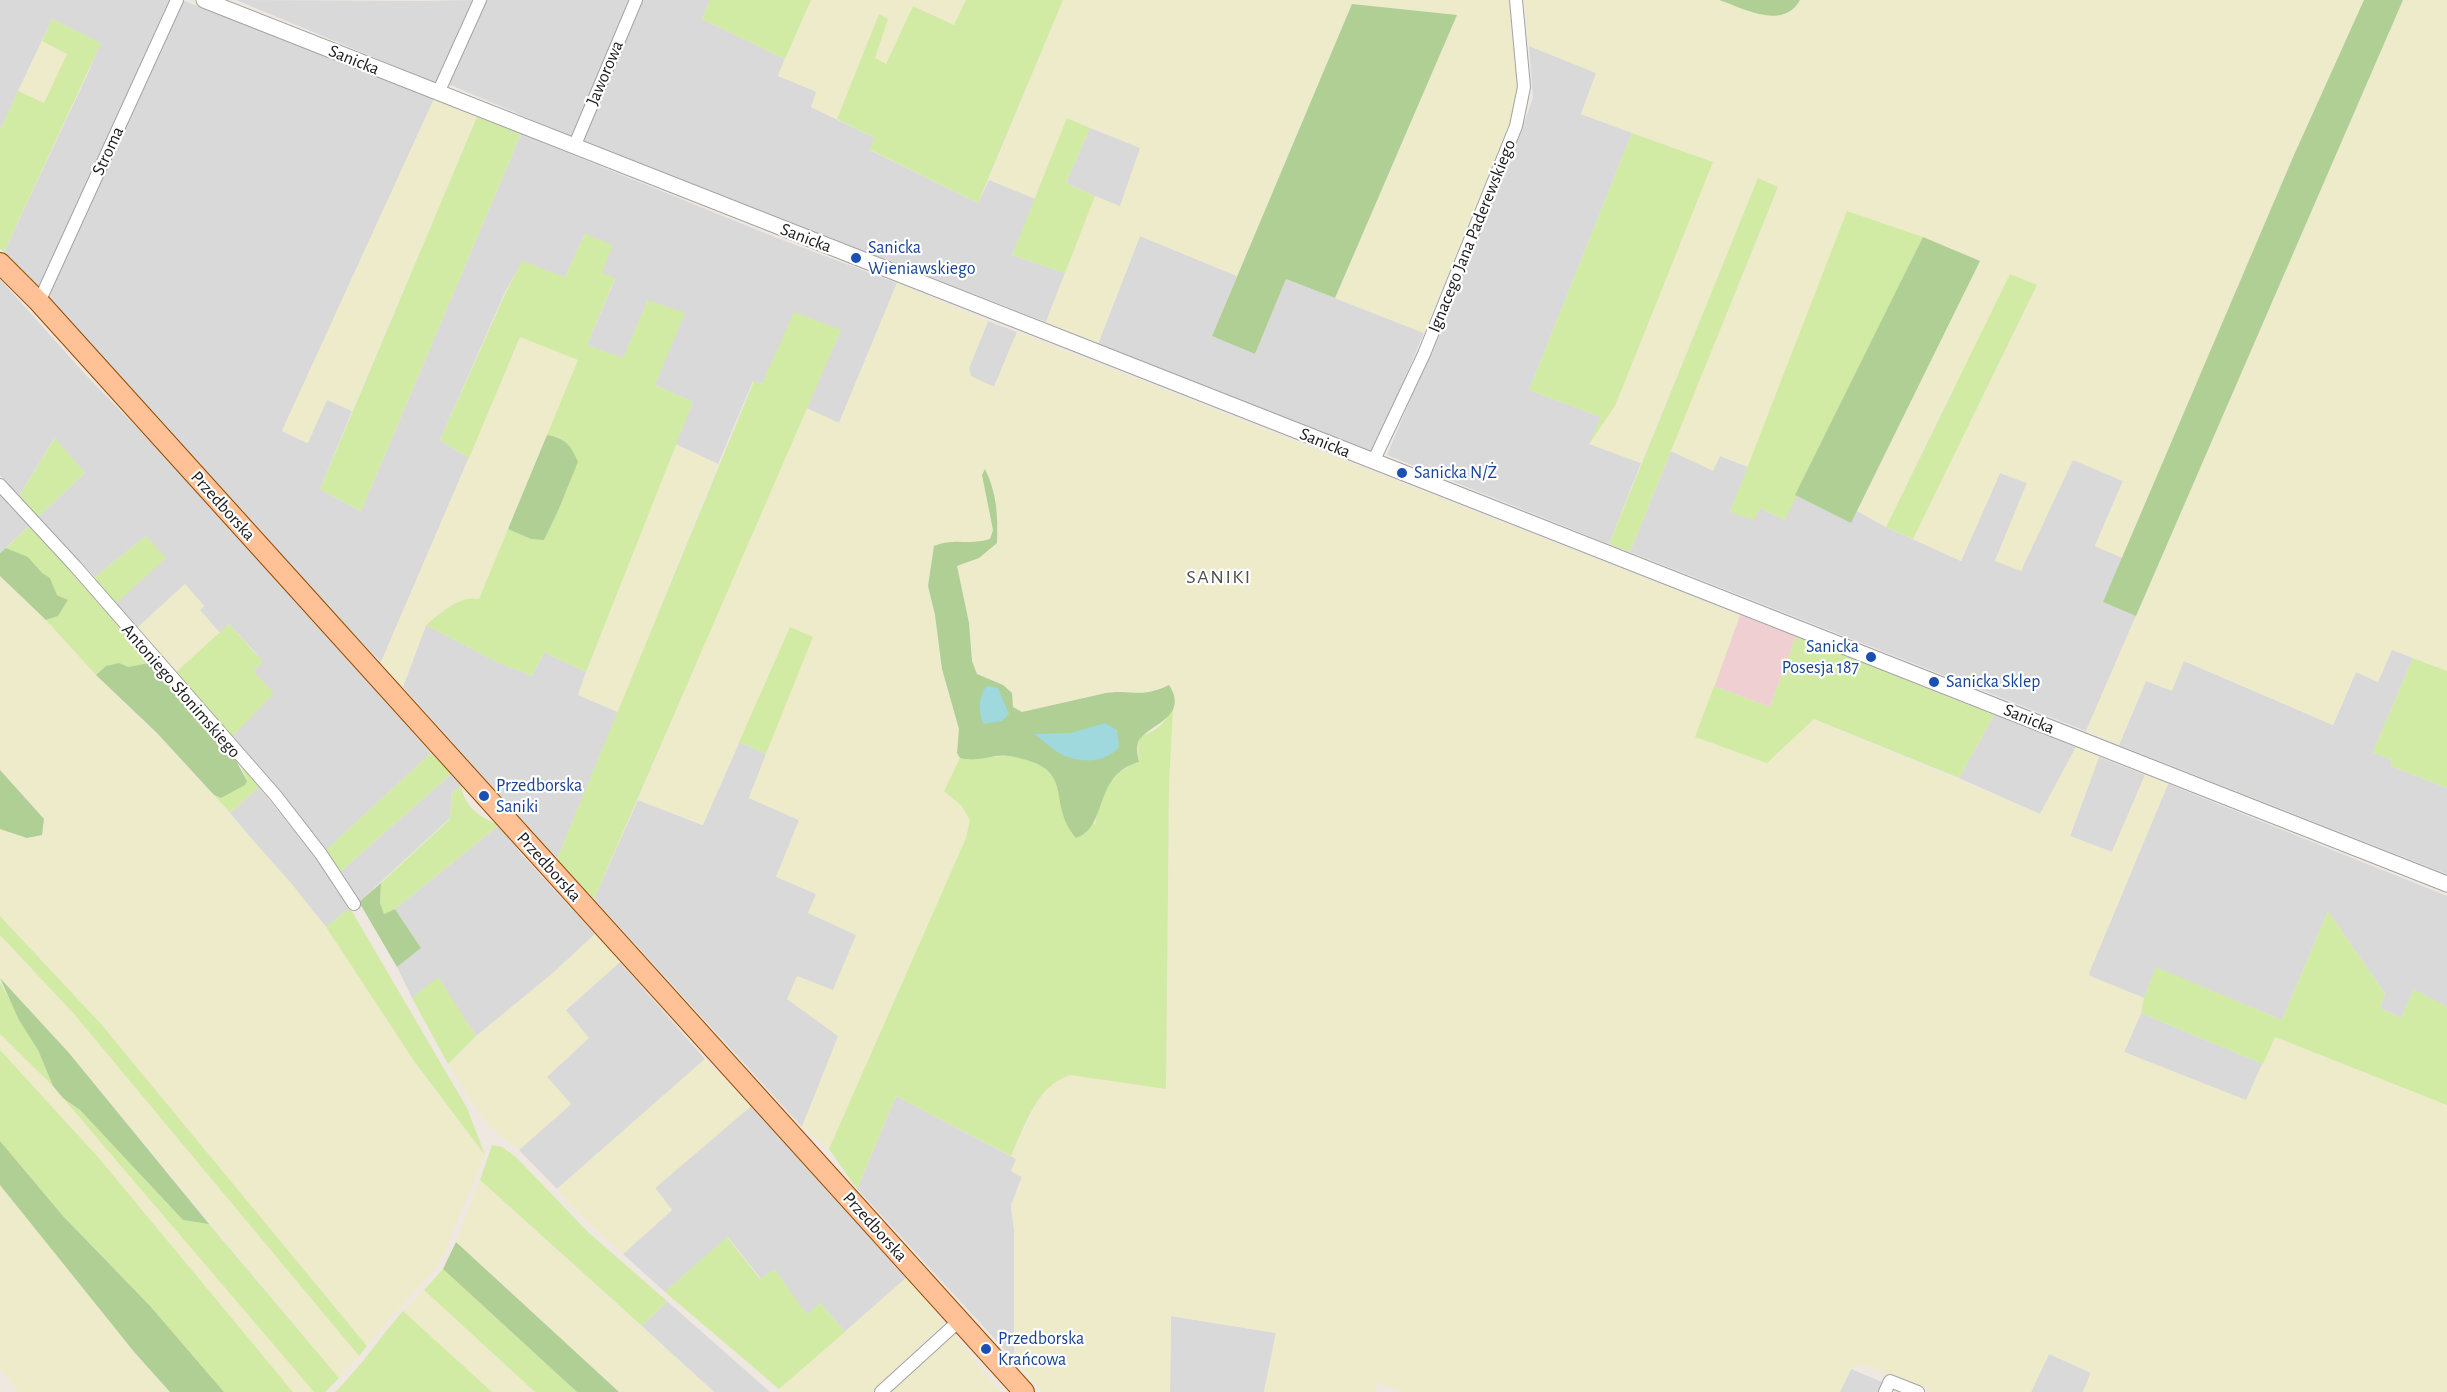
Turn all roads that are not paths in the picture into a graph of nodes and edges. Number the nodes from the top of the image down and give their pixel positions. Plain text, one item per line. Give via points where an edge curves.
1 (177, 0) edge
2 (204, 0) edge
3 (480, 0) edge
4 (636, 0) edge
5 (1516, 0) edge
6 (438, 93) junction
7 (574, 147) junction
8 (0, 263) edge
9 (39, 302) junction
10 (1373, 462) junction
11 (0, 485) edge
12 (2447, 884) edge
13 (354, 904) dead end
14 (960, 1320) junction
15 (1888, 1387) edge
16 (881, 1392) edge
17 (1024, 1392) edge
18 (1918, 1392) edge

1 - 9 street, Stroma
2 - 6 street, Sanicka
3 - 6 street
4 - 7 street, Jaworowa
5 - 10 street, Ignacego Jana Paderewskiego via 1524,87 1516,126 1424,354
6 - 7 street, Sanicka
7 - 10 street, Sanicka
8 - 9 main road, Przedborska
9 - 14 main road, Przedborska
10 - 12 street, Sanicka
11 - 13 street, Antoniego Słonimskiego via 276,796
14 - 16 street
14 - 17 main road, Przedborska
15 - 18 street

